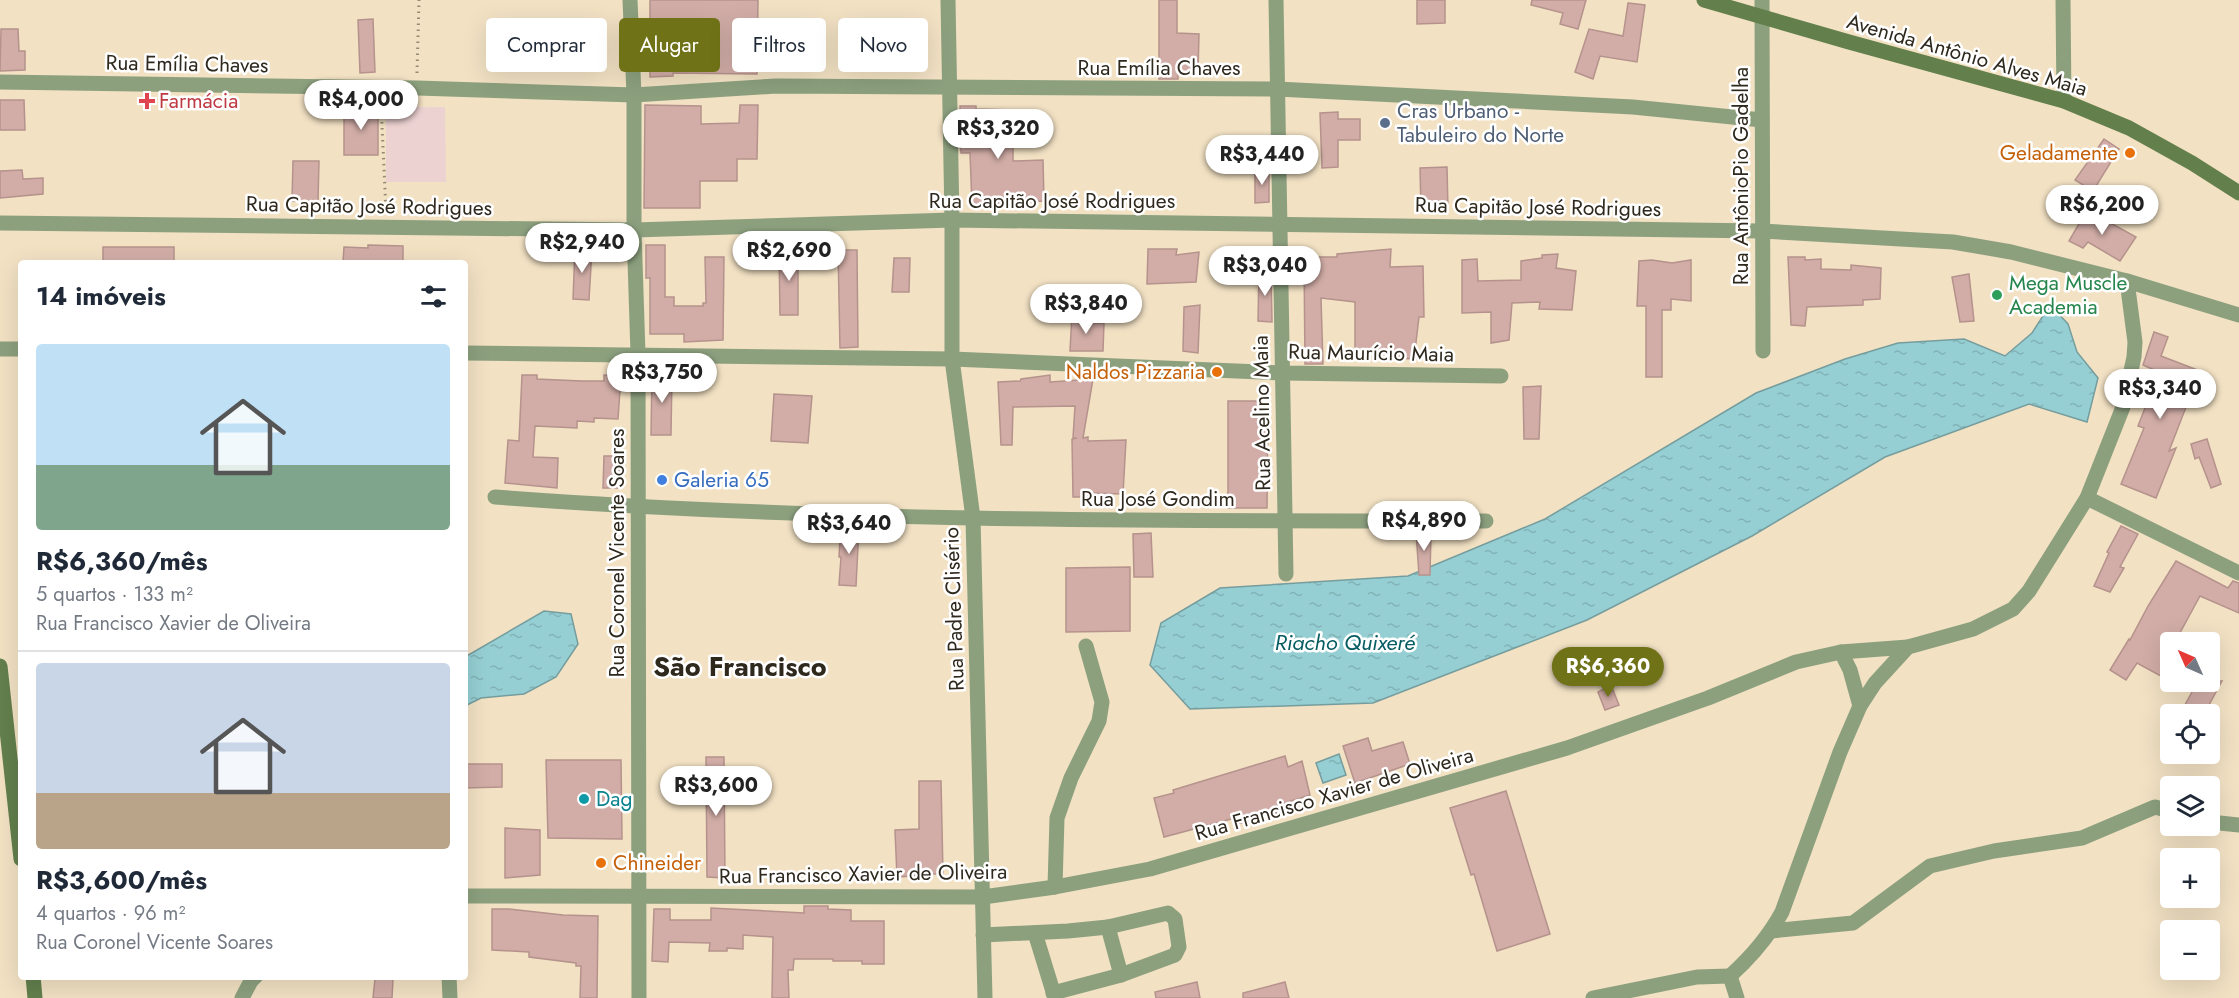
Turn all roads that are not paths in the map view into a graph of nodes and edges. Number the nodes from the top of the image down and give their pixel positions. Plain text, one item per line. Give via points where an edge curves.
1 (630, 0) edge
2 (948, 0) edge
3 (1276, 0) edge
4 (1704, 0) edge
5 (1762, 0) edge
6 (2063, 0) edge
7 (1762, 18) junction
8 (0, 82) edge
9 (951, 87) junction
10 (1277, 89) junction
11 (634, 95) junction
12 (2064, 101) junction
13 (1761, 120) junction
14 (2239, 194) edge
15 (952, 220) junction
16 (0, 223) edge
17 (1281, 226) junction
18 (634, 230) junction
19 (1761, 231) junction
20 (2127, 281) junction
21 (2239, 315) edge
22 (0, 349) edge
23 (18, 349) edge
24 (1763, 351) dead end
25 (468, 352) edge
26 (638, 354) junction
27 (952, 359) junction
28 (1283, 373) junction
29 (1501, 376) dead end
30 (495, 497) dead end
31 (2087, 498) junction
32 (638, 507) junction
33 (973, 518) junction
34 (1285, 521) junction
35 (1486, 521) dead end
36 (2239, 573) edge
37 (1286, 574) dead end
38 (1086, 646) dead end
39 (1908, 647) junction
40 (1841, 652) junction
41 (0, 666) edge
42 (1860, 706) junction
43 (2160, 809) edge
44 (2220, 823) edge
45 (2239, 825) edge
46 (18, 831) edge
47 (1055, 888) junction
48 (468, 896) edge
49 (639, 897) junction
50 (983, 897) junction
51 (1108, 927) junction
52 (1772, 931) junction
53 (1035, 933) junction
54 (983, 935) junction
55 (1121, 975) junction
56 (1730, 976) junction
57 (33, 980) edge
58 (252, 980) edge
59 (449, 980) edge
60 (1054, 995) edge
61 (35, 998) edge
62 (242, 998) edge
63 (450, 998) edge
64 (639, 998) edge
65 (985, 998) edge
66 (1593, 998) edge
67 (1737, 998) edge

1 - 11 street, Rua Coronel Vicente Soares
2 - 9 street, Rua Padre Clisério
3 - 10 street, Rua Acelino Maia
4 - 7 main road, Avenida Antônio Alves Maia
5 - 7 street, Rua AntônioPio Gadelha
6 - 12 street
7 - 12 main road, Avenida Antônio Alves Maia
7 - 13 street, Rua AntônioPio Gadelha
8 - 11 street, Rua Emília Chaves
9 - 10 street, Rua Emília Chaves
9 - 11 street, Rua Emília Chaves via 776,86
9 - 15 street, Rua Padre Clisério
10 - 13 street, Rua Emília Chaves via 1633,107
10 - 17 street, Rua Acelino Maia
11 - 18 street, Rua Coronel Vicente Soares
12 - 14 main road, Avenida Antônio Alves Maia via 2129,128
13 - 19 street, Rua AntônioPio Gadelha
15 - 17 street, Rua Capitão José Rodrigues
15 - 18 street, Rua Capitão José Rodrigues
15 - 27 street, Rua Padre Clisério
16 - 18 street, Rua Capitão José Rodrigues
17 - 19 street, Rua Capitão José Rodrigues
17 - 28 street, Rua Acelino Maia
18 - 26 street, Rua Coronel Vicente Soares
19 - 20 street, Rua Capitão José Rodrigues via 1953,242
19 - 24 street, Rua AntônioPio Gadelha
20 - 21 street, Rua Capitão José Rodrigues
20 - 31 street, Rua Francisco Xavier de Oliveira via 2134,357 2123,407
22 - 23 street
25 - 26 street, Rua Maurício Maia
26 - 27 street, Rua Maurício Maia
26 - 32 street, Rua Coronel Vicente Soares
27 - 28 street, Rua Maurício Maia
27 - 33 street, Rua Padre Clisério
28 - 29 street, Rua Maurício Maia
28 - 34 street, Rua Acelino Maia
30 - 32 street, Rua José Gondim
31 - 36 street
31 - 39 street, Rua Francisco Xavier de Oliveira via 2029,591 2013,609 1973,629
32 - 33 street, Rua José Gondim
32 - 49 street, Rua Coronel Vicente Soares
33 - 34 street, Rua José Gondim
33 - 50 street, Rua Padre Clisério
34 - 35 street, Rua José Gondim
34 - 37 street, Rua Acelino Maia
38 - 47 street via 1102,702 1099,721 1071,778 1057,818
39 - 40 street, Rua Francisco Xavier de Oliveira
39 - 42 street
40 - 42 street
40 - 47 street, Rua Francisco Xavier de Oliveira via 1796,662 1567,748 1150,869
41 - 46 main road
42 - 52 street
43 - 52 street via 2155,807 2082,838 1994,851 1930,866 1853,922
44 - 45 street
47 - 50 street, Rua Francisco Xavier de Oliveira
48 - 49 street, Rua Francisco Xavier de Oliveira
49 - 50 street, Rua Francisco Xavier de Oliveira
49 - 64 street, Rua Coronel Vicente Soares
50 - 54 street, Rua Padre Clisério
51 - 53 street
51 - 55 street
51 - 55 street via 1168,913 1175,919 1179,946 1175,955
52 - 56 street
53 - 54 street
53 - 60 street
54 - 65 street, Rua Padre Clisério
55 - 60 street
56 - 66 street via 1697,977
56 - 67 street
57 - 61 main road
58 - 62 street
59 - 63 street

